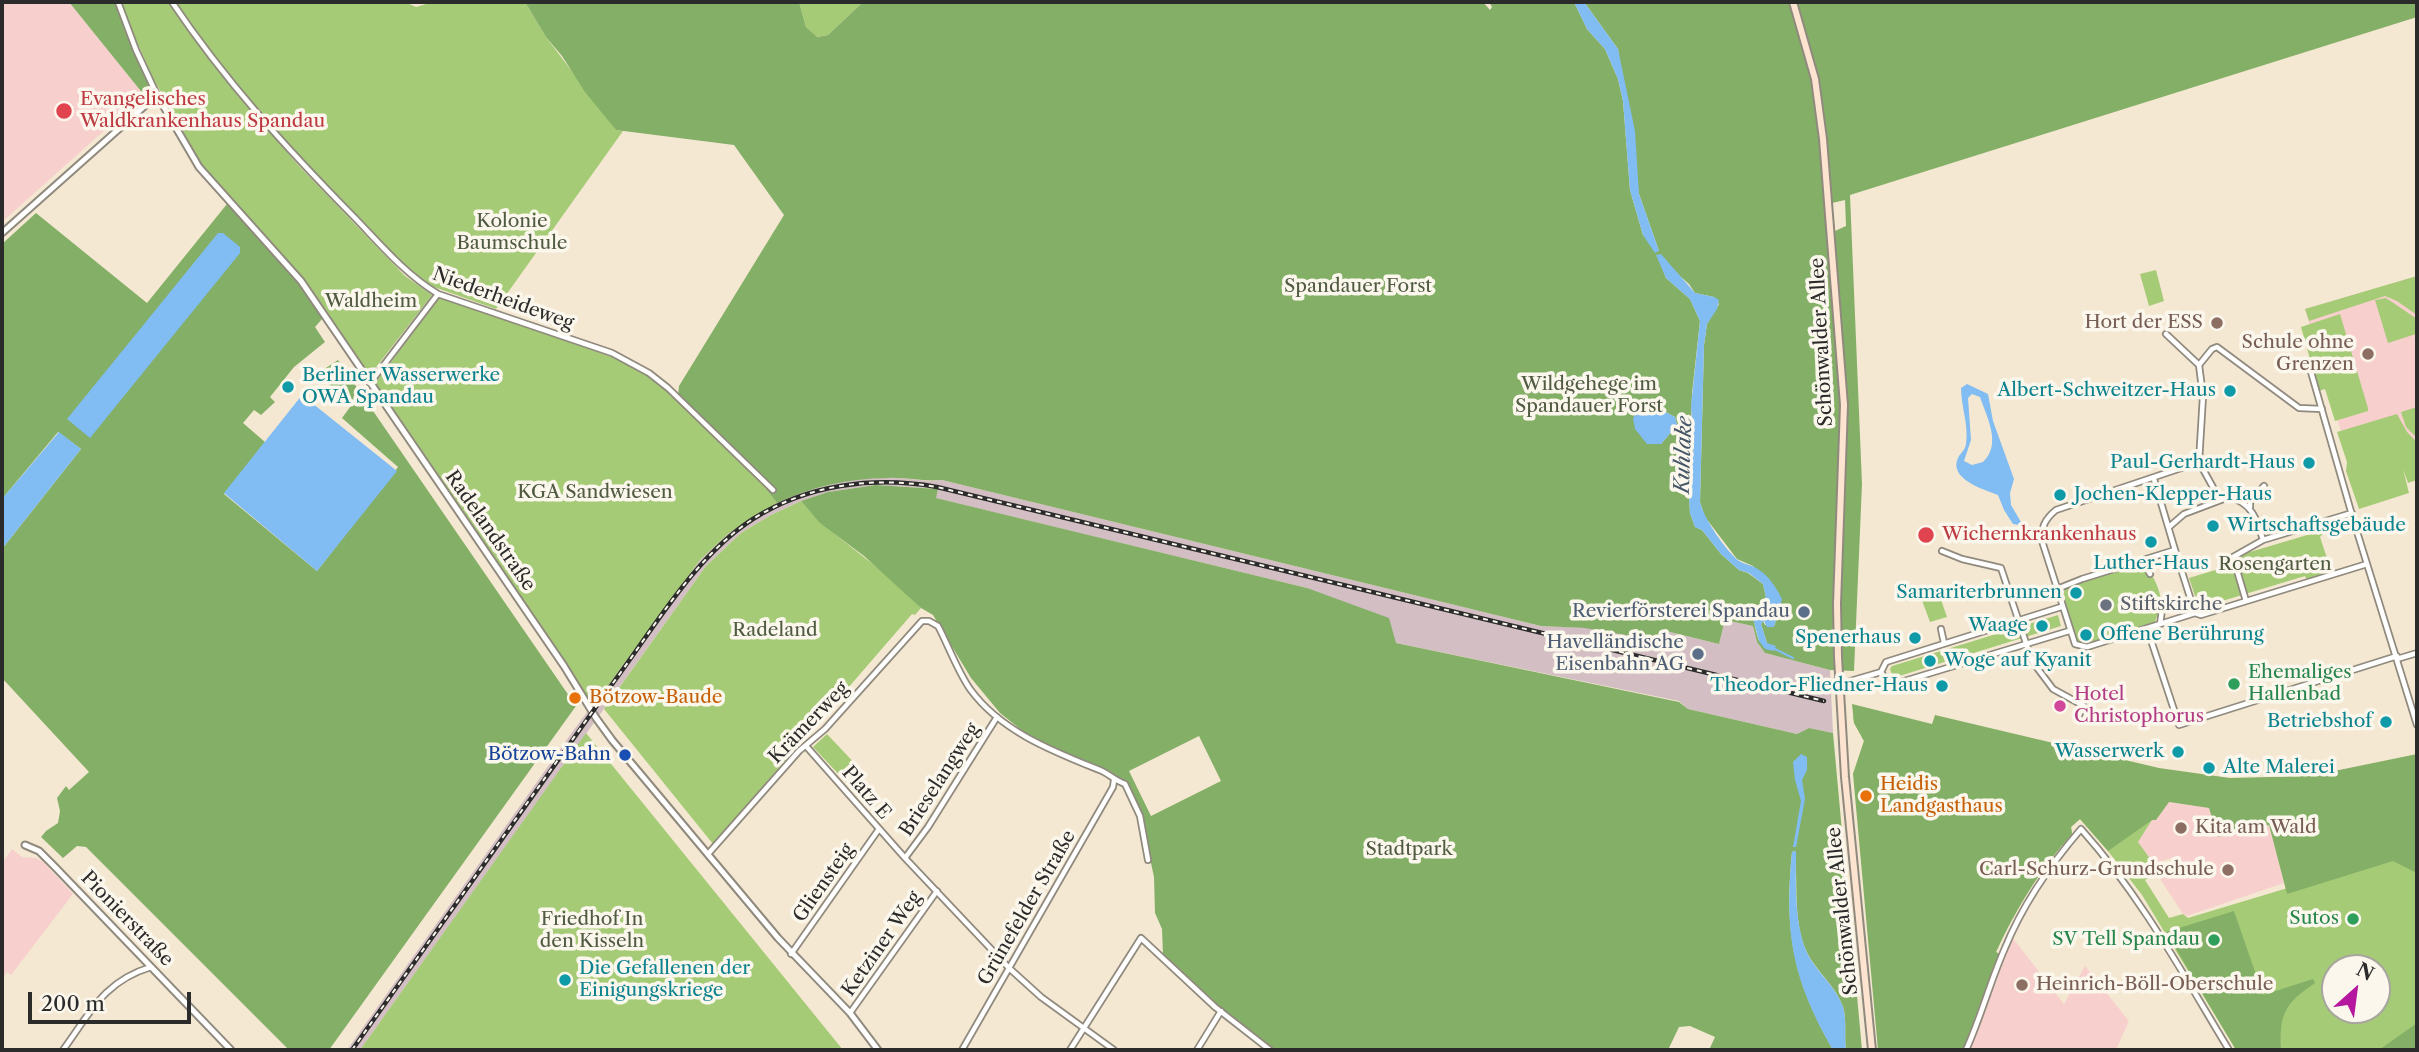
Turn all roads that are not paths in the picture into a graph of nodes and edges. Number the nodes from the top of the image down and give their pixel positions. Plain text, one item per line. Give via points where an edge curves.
1 (118, 2) edge
2 (172, 2) edge
3 (1793, 2) edge
4 (157, 95) junction
5 (2, 233) edge
6 (438, 294) junction
7 (2166, 334) dead end
8 (2199, 365) junction
9 (2309, 365) dead end
10 (370, 384) junction
11 (2322, 409) junction
12 (2199, 462) junction
13 (2154, 479) junction
14 (2264, 486) dead end
15 (773, 490) dead end
16 (2220, 500) junction
17 (2250, 508) junction
18 (2352, 513) junction
19 (2169, 527) junction
20 (2263, 540) junction
21 (2175, 550) junction
22 (1942, 551) dead end
23 (2143, 560) junction
24 (2367, 564) junction
25 (2150, 574) dead end
26 (2057, 589) junction
27 (2246, 601) junction
28 (2061, 607) junction
29 (2162, 610) dead end
30 (2195, 613) junction
31 (2018, 620) junction
32 (2160, 624) junction
33 (2147, 628) junction
34 (1941, 629) dead end
35 (2069, 631) junction
36 (1944, 643) junction
37 (2026, 643) junction
38 (2417, 653) edge
39 (2397, 657) junction
40 (1881, 672) junction
41 (1840, 684) junction
42 (997, 717) junction
43 (2078, 717) dead end
44 (2417, 725) edge
45 (806, 746) junction
46 (1114, 780) junction
47 (880, 829) junction
48 (25, 845) dead end
49 (708, 854) junction
50 (905, 858) junction
51 (1148, 860) dead end
52 (937, 891) junction
53 (791, 954) junction
54 (151, 967) junction
55 (1009, 968) junction
56 (1221, 1012) junction
57 (850, 1013) junction
58 (1083, 1030) junction
59 (64, 1050) edge
60 (230, 1050) edge
61 (878, 1050) edge
62 (962, 1050) edge
63 (1070, 1050) edge
64 (1114, 1050) edge
65 (1197, 1050) edge
66 (1270, 1050) edge
67 (1872, 1050) edge
68 (1966, 1050) edge
69 (2229, 1050) edge

1 - 4 street, Radelandstraße
2 - 6 street, Niederheideweg via 261,120 396,262
3 - 41 main road, Schönwalder Allee via 1815,79 1823,139 1844,405 1837,604
4 - 5 street
4 - 10 street, Radelandstraße via 199,167 301,281
6 - 10 street
6 - 15 street, Niederheideweg via 612,354 649,373
7 - 8 street
8 - 11 street via 2217,347 2299,408
8 - 12 street via 2203,396
9 - 11 street
10 - 49 street, Radelandstraße via 578,685 598,721
11 - 18 street
12 - 13 street
12 - 16 street
13 - 19 street
13 - 26 street via 2049,516 2042,528 2042,541
14 - 17 street
16 - 17 street via 2230,497
16 - 19 street via 2184,514
17 - 20 street
18 - 20 street
18 - 24 street
19 - 21 street
20 - 27 street via 2233,557
21 - 23 street
21 - 30 street
22 - 31 street via 2001,568
23 - 25 street
23 - 26 street
24 - 27 street
24 - 39 street
26 - 28 street
27 - 30 street
28 - 31 street
28 - 35 street
29 - 32 street
30 - 32 street
31 - 36 street
31 - 37 street
32 - 33 street
33 - 35 street via 2084,647 2075,644
33 - 39 street via 2179,725
34 - 36 street
35 - 37 street
36 - 40 street via 1886,662
37 - 40 street via 1901,682 1886,681
37 - 43 street via 2048,685 2084,706
38 - 39 street
39 - 44 street
40 - 41 street
41 - 67 main road, Schönwalder Allee
42 - 45 street, Krämerweg via 970,688 935,624 922,621
42 - 46 street via 1045,747
42 - 50 street, Brieselangweg
45 - 47 street, Platz E
45 - 49 street, Krämerweg
46 - 51 street via 1125,784 1134,800
46 - 55 street, Grünefelder Straße
47 - 50 street, Platz E
47 - 53 street, Gliensteig
48 - 54 street, Pionierstraße via 39,851
49 - 53 street, Radelandstraße
50 - 52 street, Platz E
52 - 55 street, Platz E
52 - 57 street, Ketziner Weg
53 - 57 street, Radelandstraße
54 - 59 street via 110,987
54 - 60 street, Pionierstraße
55 - 58 street, Platz E
55 - 62 street, Grünefelder Straße
56 - 58 street via 1141,938
56 - 65 street
56 - 66 street
57 - 61 street, Radelandstraße
58 - 63 street
58 - 64 street, Platz E
68 - 69 street via 2020,915 2081,829 2110,860 2155,926

